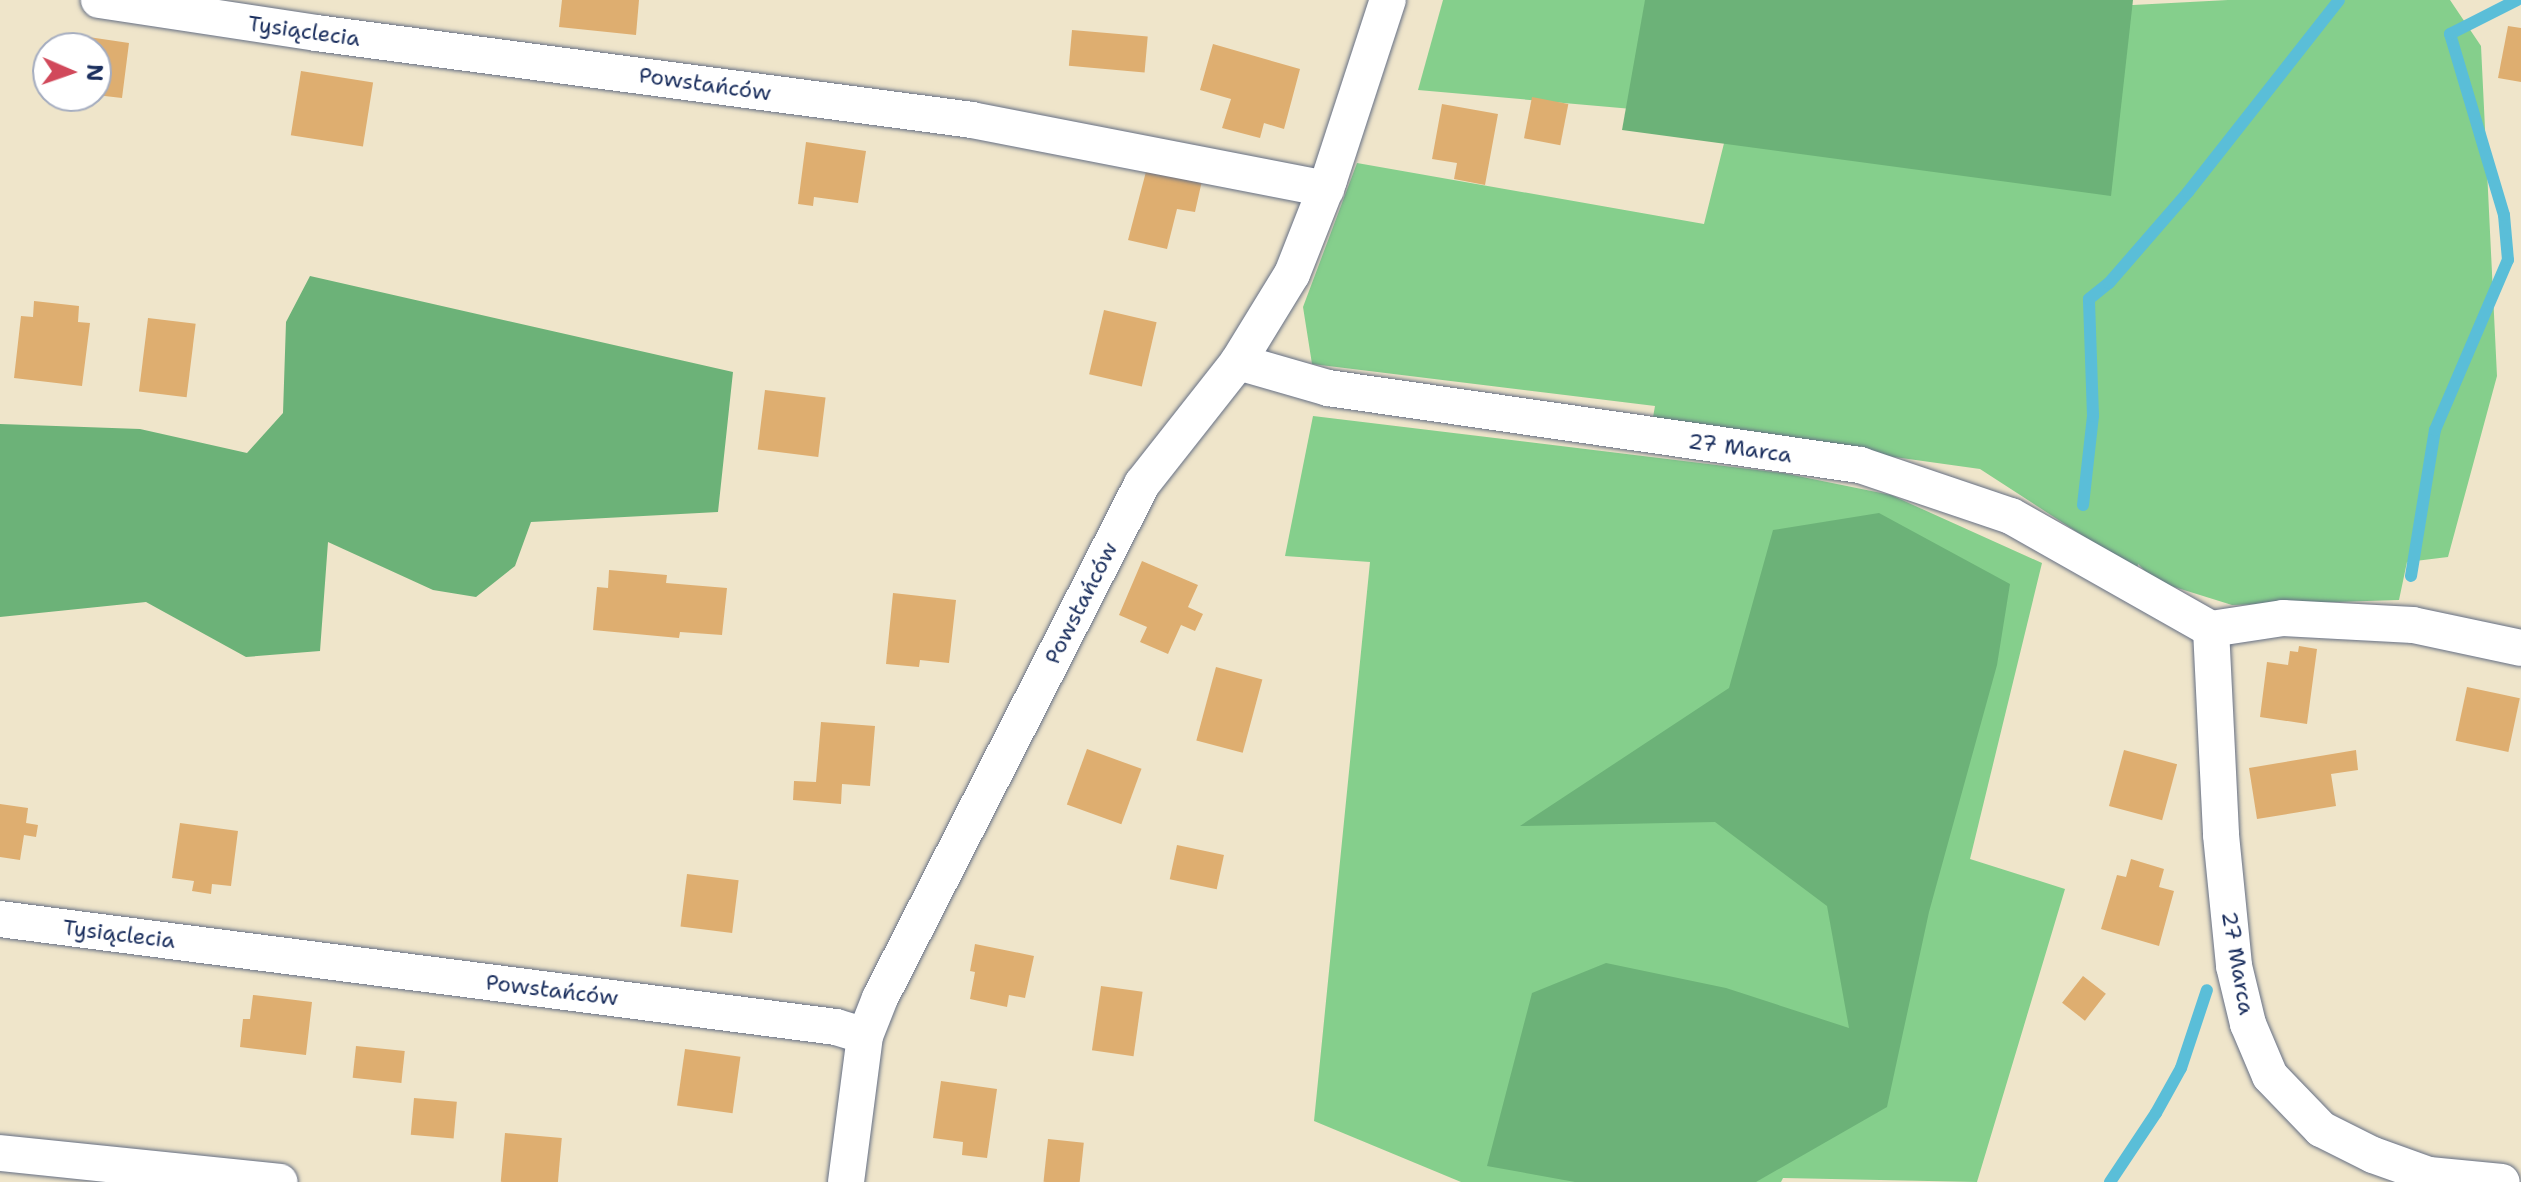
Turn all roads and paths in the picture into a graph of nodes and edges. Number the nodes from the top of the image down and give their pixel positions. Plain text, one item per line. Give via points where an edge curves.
1 (99, 0) edge
2 (1388, 0) edge
3 (462, 51) joint
4 (1326, 189) junction
5 (1238, 362) junction
6 (2211, 629) junction
7 (2521, 648) edge
8 (0, 919) edge
9 (238, 950) joint
10 (865, 1036) junction
11 (0, 1153) edge
12 (280, 1182) edge
13 (846, 1182) edge
14 (2502, 1182) edge

1 - 3 street, Tysiąclecia
2 - 4 street, Powstańców
3 - 4 street, Powstańców via 972,120
4 - 5 street, Powstańców via 1292,274
5 - 6 street, 27 Marca via 1328,388 1860,465 2011,516
5 - 10 street, Powstańców via 1142,484
6 - 7 street via 2283,618 2413,625
6 - 14 street, 27 Marca via 2221,835 2234,966 2248,1024 2270,1076 2321,1129 2373,1155 2429,1175
8 - 9 street, Tysiąclecia
9 - 10 street, Powstańców via 836,1027
10 - 13 street, Powstańców
11 - 12 street

